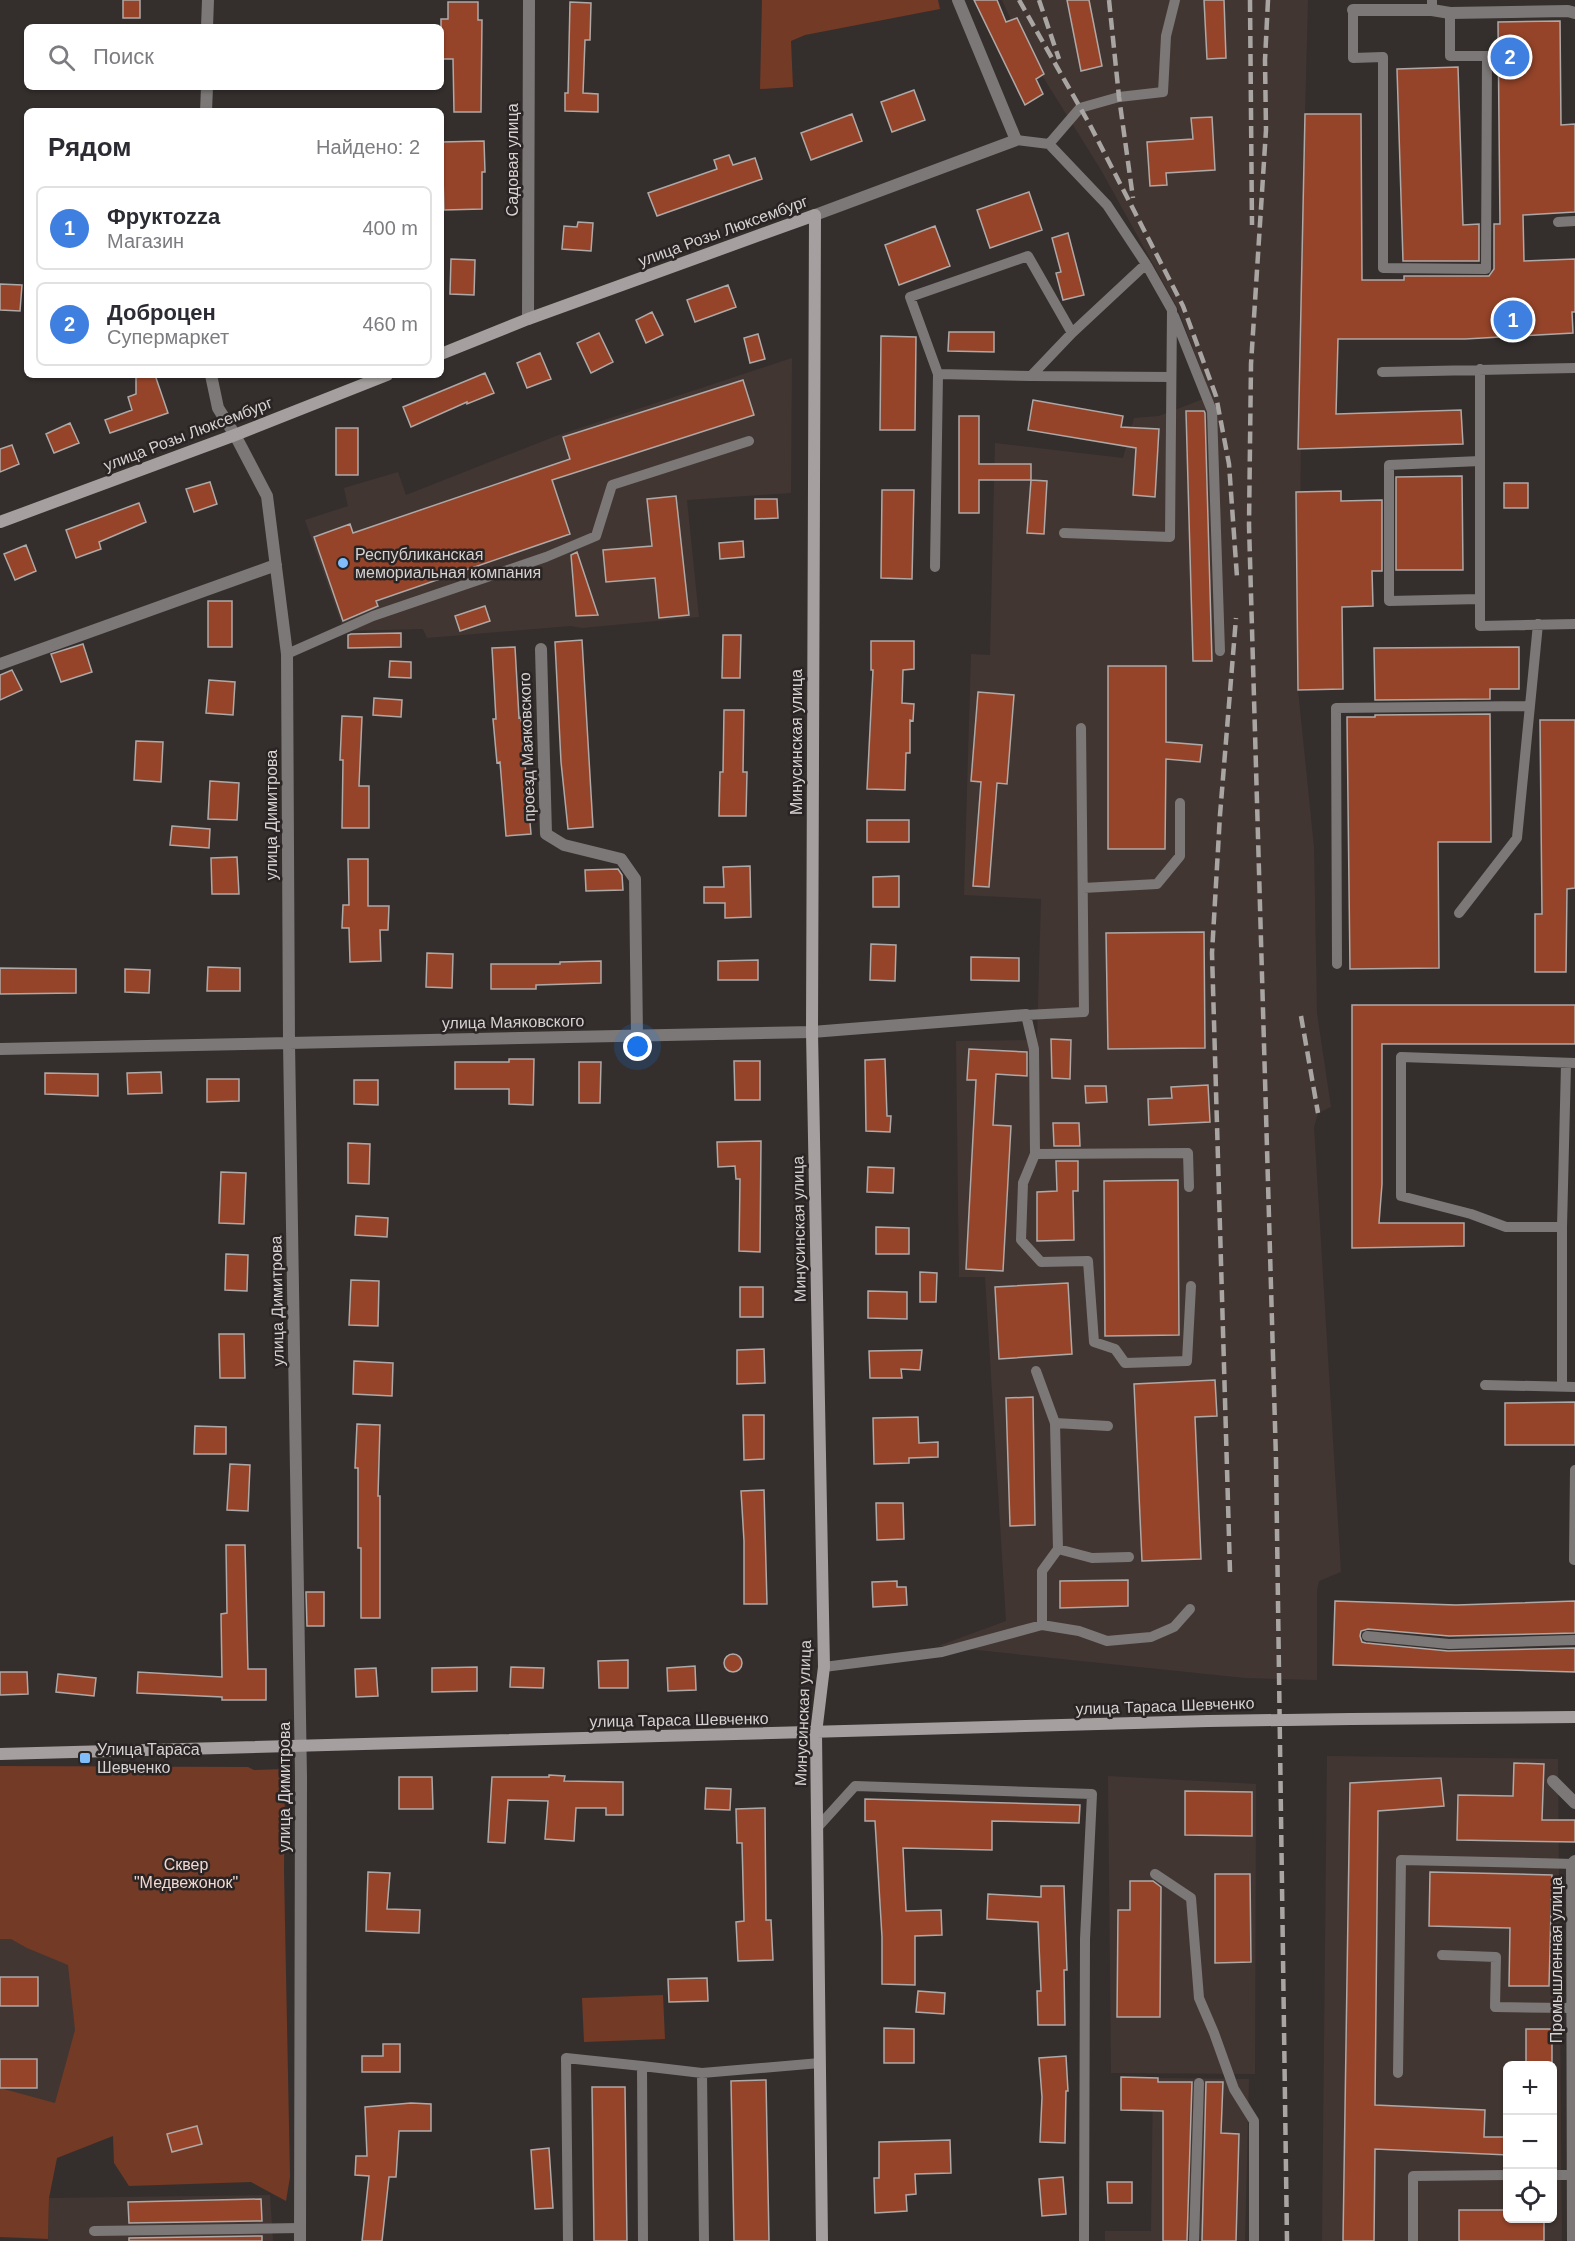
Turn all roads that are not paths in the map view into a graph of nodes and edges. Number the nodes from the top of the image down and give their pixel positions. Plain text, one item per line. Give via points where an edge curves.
1 (208, 0) edge
2 (529, 0) edge
3 (958, 0) edge
4 (1175, 0) edge
5 (1432, 5) edge
6 (1353, 10) joint
7 (1450, 13) junction
8 (1575, 13) edge
9 (207, 24) edge
10 (207, 90) edge
11 (207, 108) edge
12 (1016, 140) junction
13 (1049, 144) junction
14 (814, 215) junction
15 (1575, 221) edge
16 (1558, 222) dead end
17 (1146, 264) junction
18 (1172, 310) junction
19 (528, 319) junction
20 (1072, 333) junction
21 (444, 353) edge
22 (1575, 368) edge
23 (1480, 369) junction
24 (1382, 372) dead end
25 (938, 374) junction
26 (1031, 376) junction
27 (1171, 377) junction
28 (212, 378) edge
29 (379, 378) edge
30 (236, 435) junction
31 (749, 441) dead end
32 (1480, 461) junction
33 (0, 522) edge
34 (1064, 533) dead end
35 (276, 565) junction
36 (935, 567) dead end
37 (1480, 599) junction
38 (1538, 624) junction
39 (1575, 624) edge
40 (541, 649) dead end
41 (1220, 651) dead end
42 (287, 654) junction
43 (0, 664) edge
44 (1530, 705) junction
45 (1081, 728) dead end
46 (1180, 803) dead end
47 (1083, 888) junction
48 (1459, 913) dead end
49 (1337, 964) dead end
50 (1026, 1015) junction
51 (812, 1032) junction
52 (637, 1036) junction
53 (289, 1043) junction
54 (0, 1049) edge
55 (1570, 1063) edge
56 (1035, 1154) junction
57 (1189, 1187) dead end
58 (1562, 1227) junction
59 (1191, 1286) dead end
60 (1036, 1371) dead end
61 (1485, 1385) dead end
62 (1562, 1387) junction
63 (1575, 1387) edge
64 (1055, 1423) junction
65 (1108, 1426) dead end
66 (1575, 1470) edge
67 (1058, 1549) junction
68 (1129, 1557) dead end
69 (1574, 1560) edge
70 (1190, 1609) dead end
71 (1042, 1625) junction
72 (1367, 1636) dead end
73 (1575, 1640) edge
74 (824, 1667) junction
75 (1575, 1717) edge
76 (816, 1733) junction
77 (300, 1745) junction
78 (0, 1754) edge
79 (1553, 1781) dead end
80 (1575, 1803) edge
81 (817, 1828) junction
82 (1574, 1863) edge
83 (1155, 1874) dead end
84 (1442, 1955) dead end
85 (1572, 2008) junction
86 (820, 2064) junction
87 (642, 2066) junction
88 (702, 2073) junction
89 (1398, 2073) dead end
90 (1199, 2083) dead end
91 (1503, 2175) edge
92 (1557, 2175) edge
93 (1573, 2175) junction
94 (300, 2228) junction
95 (93, 2231) dead end
96 (300, 2241) edge
97 (568, 2241) edge
98 (643, 2241) edge
99 (704, 2241) edge
100 (822, 2241) edge
101 (1084, 2241) edge
102 (1194, 2241) edge
103 (1254, 2241) edge
104 (1413, 2241) edge
105 (1573, 2241) edge

1 - 9 street
2 - 19 street, Садовая улица
3 - 12 street
4 - 13 lane via 1166,36 1163,92 1119,97 1080,108
5 - 6 street
5 - 7 street
6 - 7 lane via 1353,57 1383,57 1383,268 1486,269 1487,56 1450,56
7 - 8 street
10 - 11 street
12 - 13 lane
12 - 14 street, улица Розы Люксембург
13 - 17 lane via 1107,205
14 - 19 street, улица Розы Люксембург
14 - 51 street, Минусинская улица
15 - 16 lane
17 - 18 lane
17 - 20 lane
18 - 27 lane
18 - 41 lane via 1212,411
19 - 21 street, улица Розы Люксембург
20 - 25 lane via 1028,255 910,297
20 - 26 lane
22 - 23 lane
23 - 24 lane
23 - 32 lane
25 - 26 lane
25 - 36 lane
26 - 27 lane
27 - 34 lane via 1170,537
28 - 30 street, улица Димитрова via 218,408
29 - 30 street, улица Розы Люксембург
30 - 33 street, улица Розы Люксембург
30 - 35 street, улица Димитрова via 267,496
31 - 42 lane via 612,485 596,536 373,616
32 - 37 lane
32 - 37 lane via 1389,465 1389,601
35 - 42 street, улица Димитрова
35 - 43 street
37 - 38 lane via 1480,626
38 - 39 lane
38 - 44 lane
40 - 52 street, проезд Маяковского via 546,834 564,845 621,859 635,879
42 - 53 street, улица Димитрова
44 - 48 lane via 1517,838
44 - 49 lane via 1336,708
45 - 47 lane
46 - 47 lane via 1180,856 1157,884
47 - 50 lane via 1084,1012
50 - 51 street, улица Маяковского
50 - 56 lane via 1034,1049
51 - 52 street, улица Маяковского
51 - 74 street, Минусинская улица
52 - 53 street, улица Маяковского
53 - 54 street, улица Маяковского
53 - 77 street, улица Димитрова
55 - 58 lane
55 - 58 lane via 1401,1058 1401,1196 1506,1227
56 - 57 lane via 1188,1153
56 - 59 lane via 1023,1183 1021,1240 1041,1262 1088,1261 1094,1342 1115,1349 1125,1363 1187,1361
58 - 62 lane
60 - 64 lane
61 - 62 lane
62 - 63 lane
64 - 65 lane
64 - 67 lane
66 - 69 lane
67 - 68 lane via 1092,1558
67 - 71 lane via 1042,1571
70 - 71 lane via 1174,1627 1135,1640 1107,1641 1079,1631
71 - 74 lane via 942,1652
72 - 73 lane via 1449,1644
74 - 76 street, Минусинская улица
75 - 76 street, улица Тараса Шевченко, bridge via 1208,1720
76 - 77 street, улица Тараса Шевченко
76 - 81 street, Минусинская улица
77 - 78 street, улица Тараса Шевченко
77 - 94 street, улица Димитрова
79 - 80 street
81 - 86 street, Минусинская улица
81 - 101 lane via 855,1785 1092,1794 1085,1939
82 - 85 street, Промышленная улица
82 - 89 lane via 1401,1860
83 - 103 lane via 1191,1898 1199,1998 1234,2089 1254,2121
84 - 85 lane via 1496,1957 1495,2007
85 - 93 street, Промышленная улица
86 - 88 lane
86 - 100 street, Минусинская улица
87 - 88 lane
87 - 97 lane via 566,2058
87 - 98 lane
88 - 99 lane
90 - 102 lane
91 - 104 lane via 1413,2175
92 - 93 lane
93 - 105 street, Промышленная улица
94 - 95 lane
94 - 96 street, улица Димитрова

